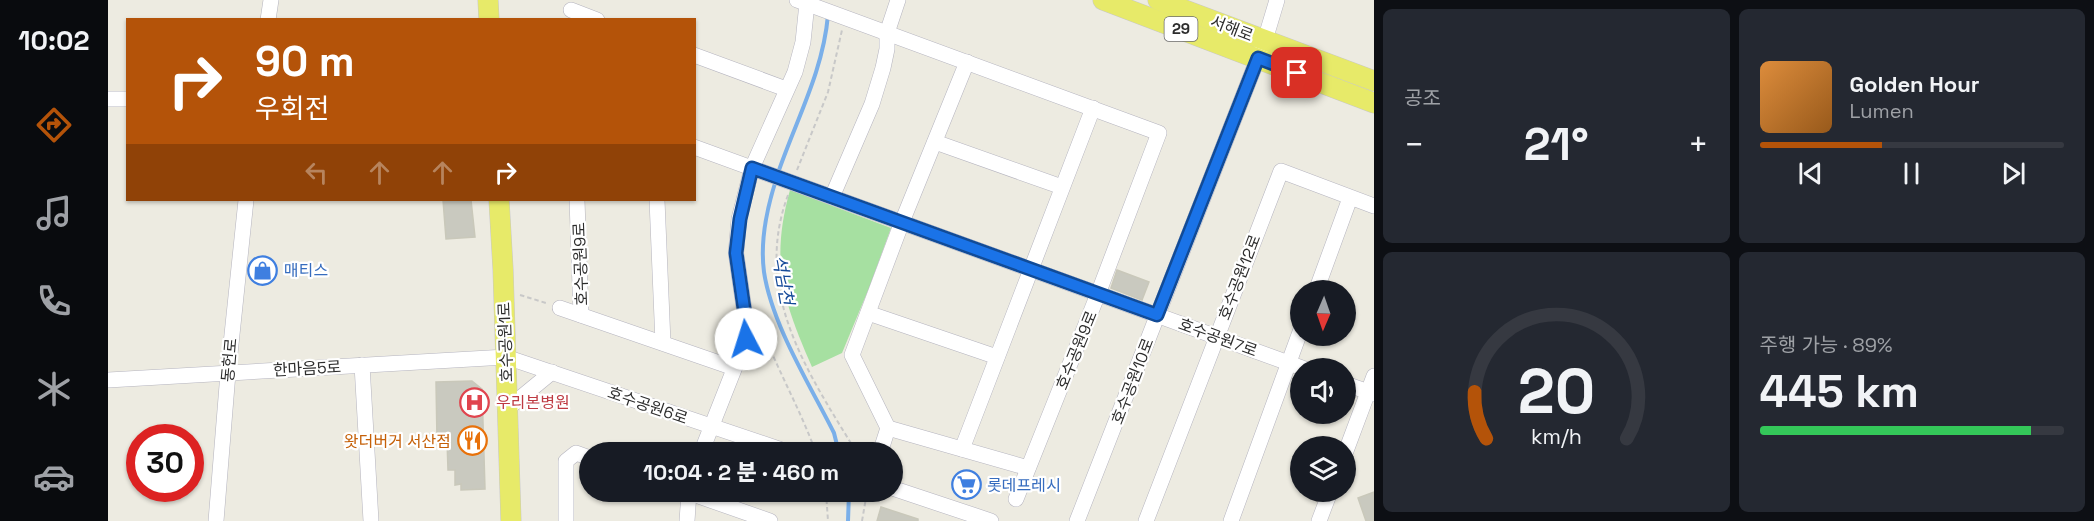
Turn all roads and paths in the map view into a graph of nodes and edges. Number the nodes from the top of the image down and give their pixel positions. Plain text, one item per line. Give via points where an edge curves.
1 (271, 0) edge
2 (488, 0) edge
3 (898, 0) edge
4 (1103, 0) edge
5 (1158, 0) edge
6 (1277, 0) edge
7 (802, 2) edge
8 (570, 10) edge
9 (844, 17) junction
10 (268, 18) edge
11 (489, 18) edge
12 (592, 18) edge
13 (887, 33) junction
14 (1262, 49) junction
15 (696, 56) edge
16 (967, 62) junction
17 (1374, 81) edge
18 (786, 88) junction
19 (108, 99) edge
20 (126, 99) edge
21 (1374, 103) edge
22 (1093, 108) junction
23 (935, 142) junction
24 (696, 148) edge
25 (758, 170) junction
26 (792, 182) junction
27 (1062, 187) junction
28 (832, 196) junction
29 (1350, 198) junction
30 (246, 201) edge
31 (499, 201) edge
32 (577, 201) edge
33 (657, 201) edge
34 (1374, 206) edge
35 (902, 222) junction
36 (1031, 269) junction
37 (1320, 280) edge
38 (504, 290) junction
39 (1098, 294) junction
40 (560, 308) joint
41 (868, 313) junction
42 (582, 315) junction
43 (1157, 315) junction
44 (760, 324) dead end
45 (1216, 337) junction
46 (663, 343) junction
47 (1295, 346) edge
48 (506, 357) junction
49 (997, 357) junction
50 (1289, 363) junction
51 (362, 365) junction
52 (734, 368) junction
53 (552, 372) junction
54 (228, 373) junction
55 (1374, 376) edge
56 (108, 380) edge
57 (1356, 388) edge
58 (1371, 393) edge
59 (507, 409) junction
60 (710, 426) junction
61 (888, 428) junction
62 (1352, 436) edge
63 (705, 442) edge
64 (758, 442) edge
65 (812, 442) edge
66 (851, 442) edge
67 (884, 442) edge
68 (962, 449) junction
69 (579, 454) edge
70 (1028, 468) junction
71 (903, 492) edge
72 (1016, 499) dead end
73 (688, 502) edge
74 (716, 502) edge
75 (827, 502) edge
76 (865, 502) edge
77 (1326, 502) edge
78 (216, 521) edge
79 (371, 521) edge
80 (511, 521) edge
81 (566, 521) edge
82 (687, 521) edge
83 (770, 521) edge
84 (828, 521) edge
85 (862, 521) edge
86 (991, 521) edge
87 (1077, 521) edge
88 (1146, 521) edge
89 (1231, 521) edge
90 (1319, 521) edge

1 - 10 street
2 - 11 main road
3 - 13 street
4 - 14 main road, 서해로 / 29
5 - 14 main road, 서해로 / 29
6 - 14 street, 호수공원10로
7 - 9 street, 호수공원9로
7 - 18 street via 803,42
8 - 12 street
9 - 13 street, 호수공원9로
9 - 26 path via 828,92
13 - 16 street, 호수공원9로
13 - 28 street via 884,68 872,104
14 - 17 main road, 서해로 / 29
14 - 21 main road, 서해로 / 29
14 - 43 street, 호수공원10로
15 - 18 street
16 - 22 street, 호수공원9로
16 - 23 street
18 - 25 street
19 - 20 street
22 - 27 street
22 - 39 street, 호수공원9로 via 1159,133
23 - 27 street
23 - 35 street
24 - 25 street
25 - 26 street, 호수공원7로
25 - 52 street via 740,219 736,253 747,329
26 - 28 street, 호수공원7로
26 - 66 path via 776,241 780,301 801,356
27 - 36 street
28 - 35 street, 호수공원7로
29 - 34 street, 호수공원12로
29 - 37 street
29 - 45 street, 호수공원12로 via 1281,171
30 - 54 street, 동헌로
31 - 38 main road, 호수공원1로
32 - 42 street, 호수공원9로
33 - 46 street
35 - 36 street, 호수공원7로
35 - 41 street
36 - 39 street, 호수공원7로
36 - 49 street
38 - 40 path
38 - 48 main road, 호수공원1로
39 - 43 street, 호수공원7로
39 - 70 street, 호수공원9로
40 - 42 street
41 - 49 street
41 - 61 street via 852,355
42 - 46 street, 호수공원9로
43 - 45 street, 호수공원7로
43 - 87 street, 호수공원10로
44 - 65 path
45 - 50 street, 호수공원7로
45 - 88 street, 호수공원12로
46 - 52 street, 호수공원9로
47 - 50 street
48 - 51 street, 한마음5로
48 - 53 street, 호수공원6로
48 - 59 main road, 호수공원1로
49 - 68 street
50 - 89 street
51 - 54 street, 한마음5로
51 - 79 street
52 - 60 street
53 - 59 street
53 - 60 street, 호수공원6로
54 - 56 street, 한마음5로
54 - 78 street, 동헌로
55 - 58 street
57 - 58 street
58 - 62 street
59 - 80 main road, 호수공원1로
60 - 63 street
60 - 64 street, 호수공원6로
61 - 67 street
61 - 68 street
68 - 70 street
69 - 81 street via 566,461
70 - 72 street, 호수공원9로
71 - 86 street
73 - 82 street
74 - 83 street
75 - 84 path
76 - 85 path
77 - 90 street

